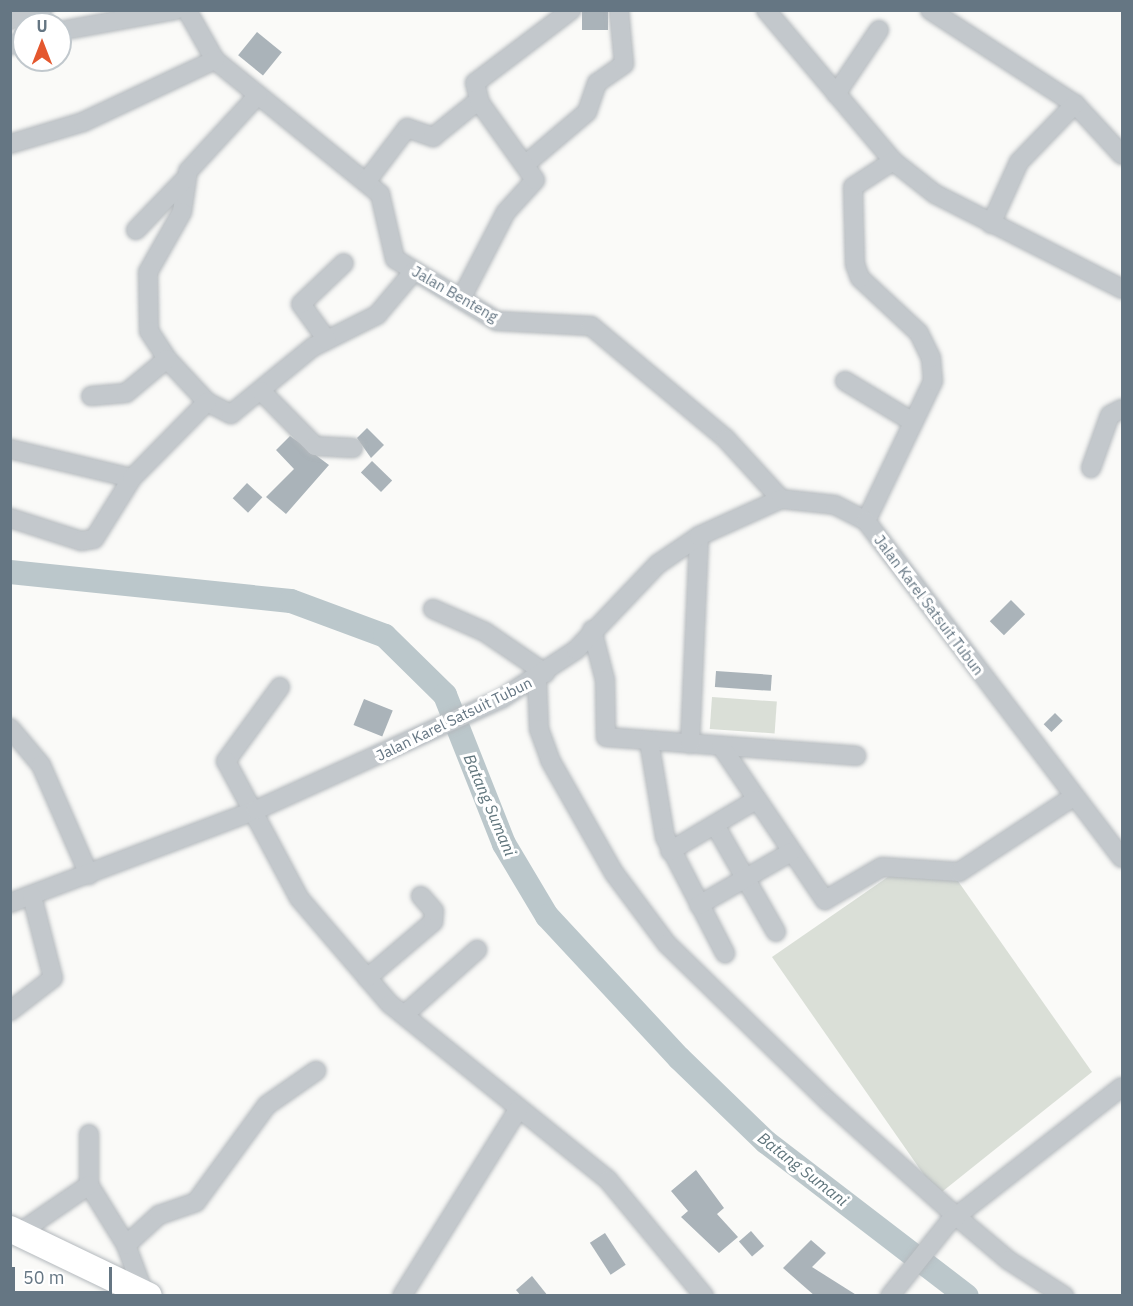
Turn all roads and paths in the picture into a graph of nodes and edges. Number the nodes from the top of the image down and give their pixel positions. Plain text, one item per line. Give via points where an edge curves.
1 (571, 10) edge
2 (619, 10) edge
3 (766, 10) edge
4 (930, 10) edge
5 (184, 11) edge
6 (105, 16) edge
7 (72, 26) edge
8 (879, 30) dead end
9 (215, 60) junction
10 (836, 94) junction
11 (258, 95) junction
12 (479, 100) junction
13 (1075, 104) junction
14 (10, 144) edge
15 (1122, 155) edge
16 (893, 161) junction
17 (527, 163) junction
18 (186, 177) junction
19 (366, 182) junction
20 (991, 224) junction
21 (136, 230) dead end
22 (344, 263) dead end
23 (414, 271) junction
24 (1122, 289) edge
25 (461, 300) junction
26 (327, 340) junction
27 (168, 359) junction
28 (845, 381) dead end
29 (261, 391) junction
30 (91, 396) dead end
31 (207, 402) junction
32 (1122, 409) edge
33 (913, 422) junction
34 (353, 448) dead end
35 (10, 449) edge
36 (1091, 468) dead end
37 (132, 478) junction
38 (781, 499) junction
39 (10, 518) edge
40 (866, 521) junction
41 (699, 536) junction
42 (433, 609) dead end
43 (592, 630) junction
44 (541, 676) junction
45 (280, 687) dead end
46 (10, 728) edge
47 (649, 741) junction
48 (690, 744) junction
49 (721, 746) junction
50 (856, 756) dead end
51 (1073, 797) junction
52 (756, 800) junction
53 (256, 810) junction
54 (715, 825) junction
55 (1120, 848) edge
56 (670, 851) junction
57 (791, 852) junction
58 (89, 874) junction
59 (745, 878) junction
60 (32, 896) junction
61 (421, 896) dead end
62 (10, 903) edge
63 (699, 905) junction
64 (776, 932) dead end
65 (477, 950) dead end
66 (725, 953) dead end
67 (368, 978) junction
68 (10, 1011) edge
69 (404, 1015) junction
70 (316, 1071) dead end
71 (1122, 1087) edge
72 (519, 1108) junction
73 (89, 1134) dead end
74 (89, 1185) junction
75 (953, 1219) junction
76 (15, 1231) edge
77 (126, 1245) junction
78 (147, 1294) edge
79 (402, 1296) edge
80 (704, 1296) edge
81 (890, 1296) edge
82 (1064, 1296) edge

1 - 12 street via 477,81
2 - 17 street via 624,64 597,83 587,112
3 - 10 street
4 - 13 street
5 - 6 street
5 - 9 street, Jalan Benteng
6 - 7 street
8 - 10 street
9 - 11 street, Jalan Benteng
9 - 14 street via 82,122
10 - 16 street
11 - 18 street via 192,163
11 - 19 street, Jalan Benteng
12 - 17 street
12 - 19 street via 433,137 407,128
13 - 15 street
13 - 20 street via 1018,162
16 - 20 street via 935,194
16 - 33 street via 853,187 855,264 860,278 919,333 931,358 933,381
17 - 25 street via 534,183 506,212
18 - 21 street
18 - 27 street via 182,212 146,282 149,332
19 - 23 street, Jalan Benteng via 380,194 389,249
20 - 24 street
22 - 26 street via 301,304
23 - 25 street, Jalan Benteng
23 - 26 street via 377,315
25 - 38 street, Jalan Benteng via 497,321 591,326 726,439
26 - 29 street
27 - 30 street via 126,393
27 - 31 street
28 - 33 street
29 - 31 street via 231,414
29 - 34 street via 315,446
31 - 37 street
32 - 36 street via 1110,415
33 - 40 street
35 - 37 street
37 - 39 street via 91,540
38 - 40 street, Jalan Karel Satsuit Tubun via 835,505
38 - 41 street, Jalan Karel Satsuit Tubun
40 - 51 street, Jalan Karel Satsuit Tubun
41 - 43 street, Jalan Karel Satsuit Tubun via 658,564
41 - 48 street
42 - 44 street via 485,632
43 - 44 street, Jalan Karel Satsuit Tubun
43 - 47 street via 606,689 604,735
44 - 53 street, Jalan Karel Satsuit Tubun via 418,740
44 - 75 street via 541,739 638,908 667,945
45 - 53 street via 226,757
46 - 58 street via 41,765
47 - 48 street
47 - 56 street
48 - 49 street
49 - 50 street
49 - 52 street
51 - 55 street, Jalan Karel Satsuit Tubun
51 - 57 street via 959,872 882,867 829,900 821,897
52 - 54 street
52 - 57 street
53 - 58 street, Jalan Karel Satsuit Tubun
53 - 67 street via 299,898
54 - 56 street
54 - 59 street
56 - 63 street
57 - 59 street
58 - 60 street, Jalan Karel Satsuit Tubun
59 - 63 street
59 - 64 street
60 - 62 street, Jalan Karel Satsuit Tubun
60 - 68 street via 53,978
61 - 67 street via 434,911 433,922
63 - 66 street
65 - 69 street
67 - 69 street
69 - 72 street
70 - 77 street via 270,1102 196,1202 159,1215
71 - 75 street
72 - 79 street
72 - 80 street via 616,1188
73 - 74 street
74 - 76 street
74 - 77 street
75 - 81 street
75 - 82 street
76 - 78 highway
77 - 78 street

